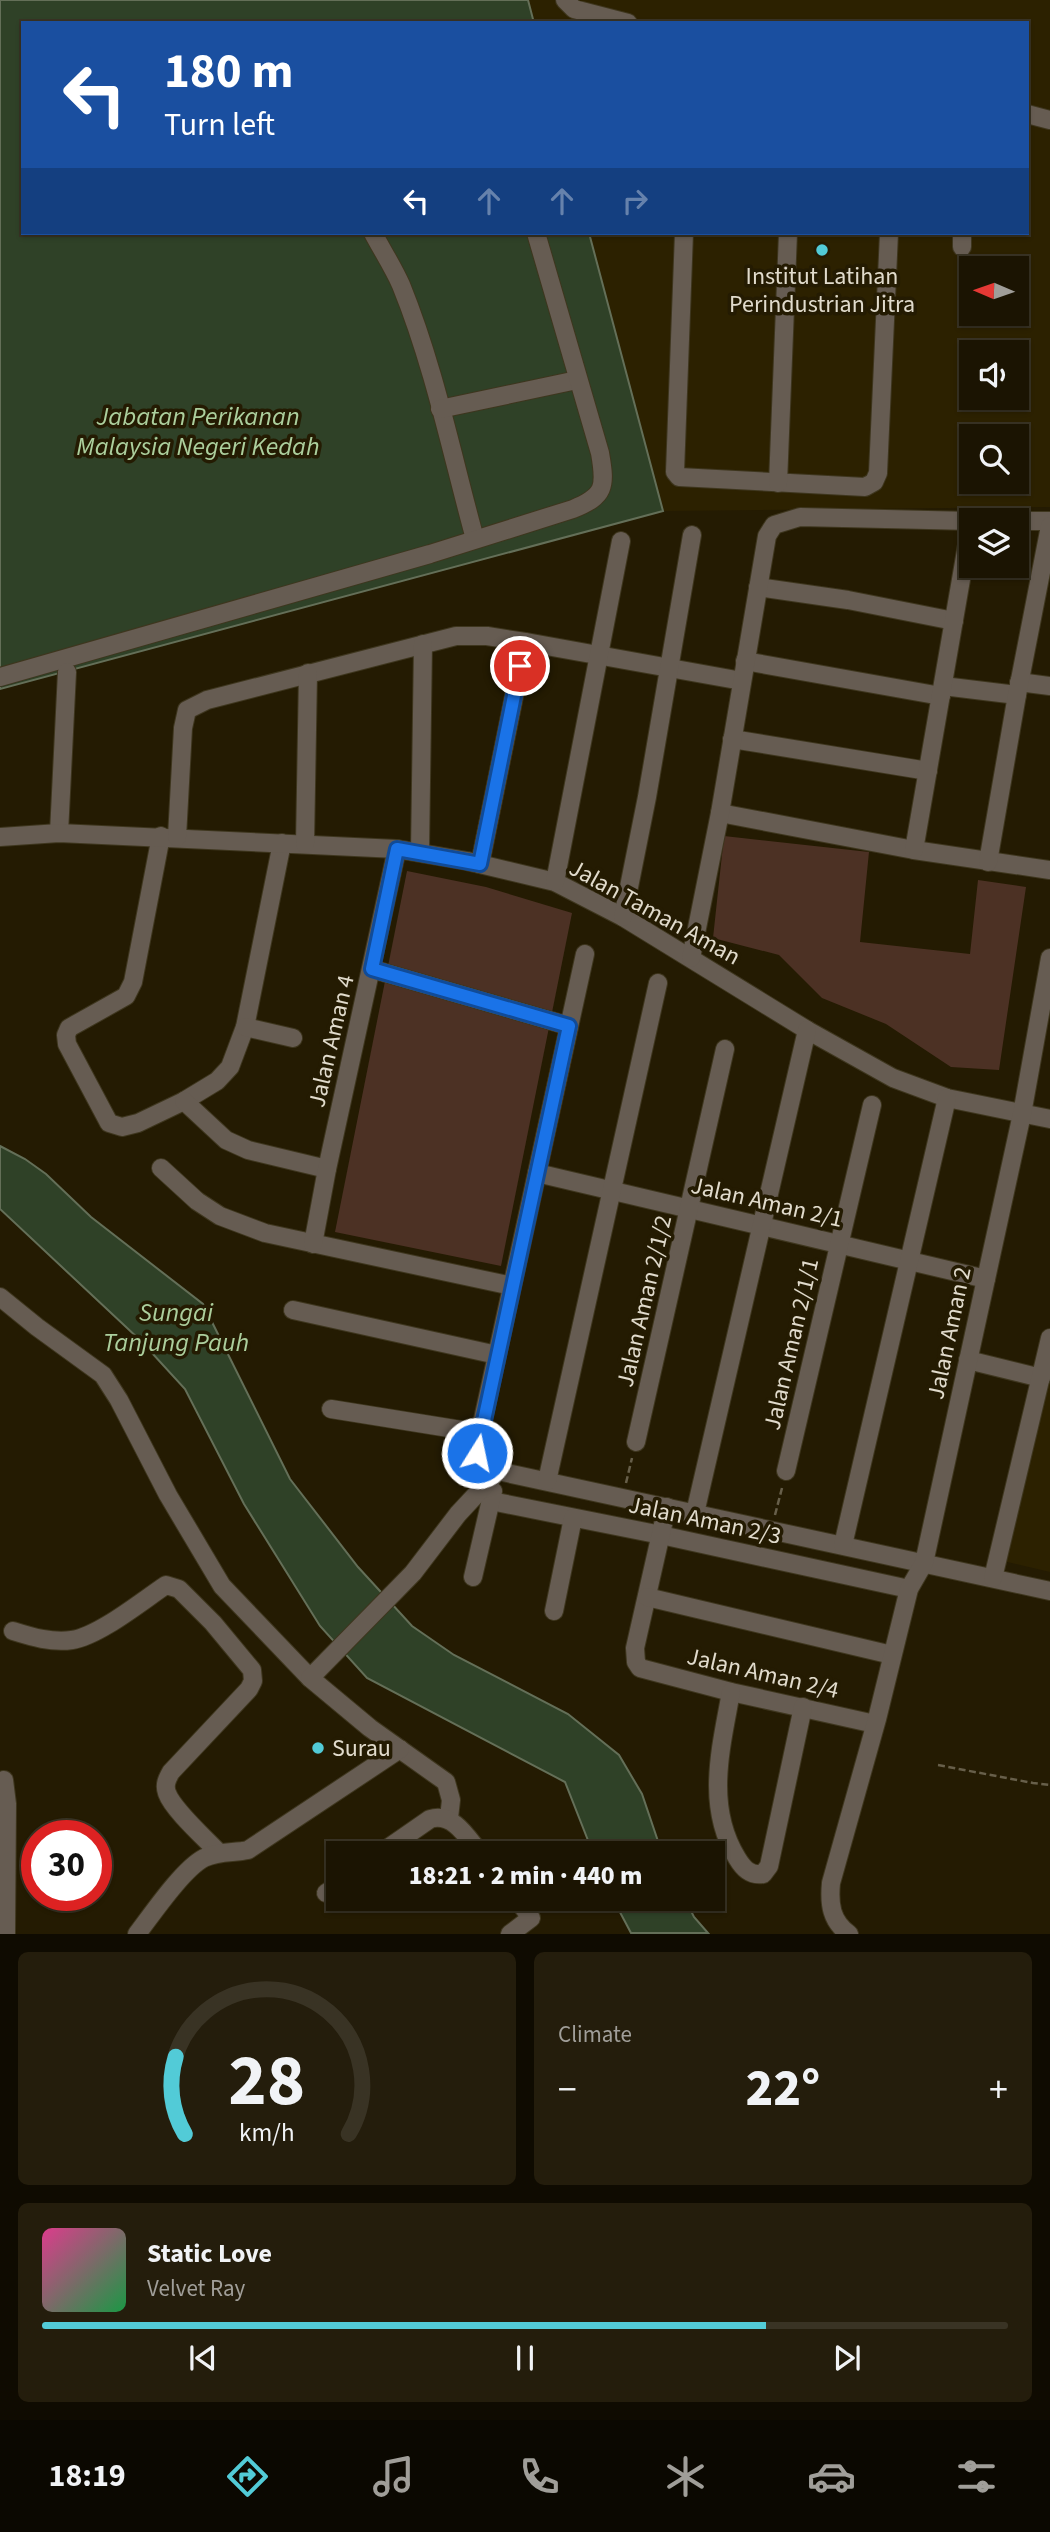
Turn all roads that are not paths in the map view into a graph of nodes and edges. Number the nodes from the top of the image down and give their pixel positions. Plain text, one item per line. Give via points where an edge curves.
1 (565, 0) edge
2 (620, 21) edge
3 (1029, 115) edge
4 (1050, 120) edge
5 (374, 235) edge
6 (537, 235) edge
7 (684, 235) edge
8 (788, 235) edge
9 (889, 235) edge
10 (577, 380) junction
11 (440, 410) junction
12 (778, 483) junction
13 (959, 522) edge
14 (1029, 522) edge
15 (1050, 523) edge
16 (692, 535) dead end
17 (475, 539) junction
18 (621, 541) dead end
19 (961, 578) edge
20 (758, 587) junction
21 (954, 621) junction
22 (526, 642) junction
23 (423, 644) junction
24 (599, 655) junction
25 (745, 661) junction
26 (670, 667) junction
27 (67, 672) dead end
28 (308, 673) junction
29 (0, 677) edge
30 (742, 681) junction
31 (1050, 686) edge
32 (1018, 688) junction
33 (942, 691) junction
34 (732, 739) junction
35 (928, 771) junction
36 (720, 813) junction
37 (59, 833) junction
38 (0, 837) edge
39 (169, 837) junction
40 (282, 843) junction
41 (305, 844) junction
42 (397, 849) junction
43 (915, 850) junction
44 (420, 852) junction
45 (988, 862) junction
46 (480, 864) junction
47 (1050, 870) edge
48 (555, 882) junction
49 (623, 917) junction
50 (585, 954) dead end
51 (691, 958) junction
52 (1050, 958) edge
53 (372, 969) junction
54 (658, 982) dead end
55 (569, 1026) junction
56 (245, 1027) junction
57 (807, 1030) junction
58 (293, 1038) dead end
59 (725, 1049) dead end
60 (947, 1098) junction
61 (184, 1101) junction
62 (872, 1105) dead end
63 (1022, 1114) junction
64 (1050, 1119) edge
65 (160, 1168) dead end
66 (327, 1168) junction
67 (537, 1173) junction
68 (611, 1190) junction
69 (690, 1209) junction
70 (762, 1226) junction
71 (313, 1244) junction
72 (839, 1245) junction
73 (909, 1261) junction
74 (986, 1279) junction
75 (512, 1286) junction
76 (0, 1297) edge
77 (293, 1310) dead end
78 (1050, 1338) edge
79 (497, 1355) junction
80 (968, 1360) junction
81 (1041, 1378) junction
82 (331, 1409) dead end
83 (480, 1433) junction
84 (636, 1442) road end
85 (498, 1471) junction
86 (786, 1471) road end
87 (547, 1481) junction
88 (491, 1501) junction
89 (667, 1507) junction
90 (695, 1513) junction
91 (573, 1518) junction
92 (661, 1535) junction
93 (844, 1545) junction
94 (924, 1563) junction
95 (473, 1577) dead end
96 (993, 1578) junction
97 (909, 1589) junction
98 (1050, 1591) edge
99 (647, 1597) junction
100 (554, 1611) dead end
101 (13, 1632) dead end
102 (892, 1655) junction
103 (315, 1673) junction
104 (732, 1692) junction
105 (803, 1707) junction
106 (875, 1724) junction
107 (400, 1749) junction
108 (4, 1780) dead end
109 (449, 1818) junction
110 (399, 1841) edge
111 (469, 1841) edge
112 (219, 1853) junction
113 (526, 1911) edge
114 (4, 1931) edge
115 (137, 1934) edge
116 (510, 1934) edge
117 (849, 1934) edge

1 - 2 street via 574,9
3 - 4 street
5 - 11 street via 401,286
6 - 10 street
7 - 12 street via 675,472 679,477
8 - 12 street
9 - 12 street via 874,482 865,487
10 - 11 street
10 - 17 street via 600,453 603,484 599,495 573,509
11 - 17 street
13 - 20 street via 787,519 774,525 767,536
14 - 15 street
15 - 32 street
16 - 26 street
17 - 29 street
18 - 24 street
19 - 21 street
20 - 21 street
20 - 25 street
21 - 33 street
22 - 23 street via 456,636
22 - 24 street
22 - 46 street
23 - 28 street
23 - 44 street
24 - 26 street
24 - 48 street
25 - 30 street
25 - 33 street
26 - 30 street
26 - 49 street
27 - 37 street
28 - 39 street via 207,700 187,710
28 - 41 street
30 - 34 street
31 - 32 street
32 - 33 street
32 - 45 street
33 - 35 street
34 - 35 street
34 - 36 street
35 - 43 street
36 - 43 street
36 - 51 street
37 - 38 street, Jalan Taman Aman
37 - 39 street, Jalan Taman Aman
39 - 40 street, Jalan Taman Aman
39 - 61 street via 126,996 69,1028 66,1035 109,1123 138,1123
40 - 41 street, Jalan Taman Aman
40 - 56 street
41 - 42 street, Jalan Taman Aman
42 - 44 street, Jalan Taman Aman
42 - 53 street, Jalan Aman 4
43 - 45 street
44 - 46 street, Jalan Taman Aman
45 - 47 street
46 - 48 street, Jalan Taman Aman
48 - 49 street, Jalan Taman Aman
49 - 51 street, Jalan Taman Aman
50 - 55 street
51 - 57 street, Jalan Taman Aman
52 - 63 street, Jalan Aman 2
53 - 55 street
53 - 66 street, Jalan Aman 4
54 - 68 street
55 - 67 street
56 - 58 street
56 - 61 street via 230,1067 217,1081
57 - 60 street, Jalan Taman Aman via 894,1079
57 - 70 street
59 - 69 street, Jalan Aman 2/1/2
60 - 63 street, Jalan Taman Aman
60 - 73 street
61 - 66 street via 226,1140 248,1150
62 - 72 street, Jalan Aman 2/1/1
63 - 64 street, Jalan Taman Aman
63 - 74 street, Jalan Aman 2
65 - 71 street via 220,1216
66 - 71 street, Jalan Aman 4
67 - 68 street, Jalan Aman 2/1
67 - 75 street
68 - 69 street, Jalan Aman 2/1
68 - 87 street
69 - 70 street, Jalan Aman 2/1
69 - 84 street, Jalan Aman 2/1/2
70 - 72 street, Jalan Aman 2/1
70 - 90 street
71 - 75 street
72 - 73 street, Jalan Aman 2/1
72 - 86 street, Jalan Aman 2/1/1
73 - 74 street, Jalan Aman 2/1
73 - 93 street
74 - 80 street, Jalan Aman 2
75 - 79 street
76 - 103 street via 103,1375 222,1586
77 - 79 street
78 - 81 street
79 - 83 street
80 - 81 street
80 - 94 street, Jalan Aman 2
81 - 96 street
82 - 83 street
83 - 85 street via 478,1461
85 - 87 street
85 - 88 street
85 - 103 street via 413,1573
87 - 89 street
88 - 91 street, Jalan Aman 2/3
88 - 95 street
89 - 90 street
89 - 92 street
90 - 93 street
91 - 92 street, Jalan Aman 2/3
91 - 100 street
92 - 97 street, Jalan Aman 2/3
92 - 99 street
93 - 94 street
94 - 96 street
94 - 97 street, Jalan Aman 2
96 - 98 street
97 - 102 street, Jalan Aman 2
99 - 102 street
99 - 104 street, Jalan Aman 2/4 via 635,1648 640,1668
101 - 112 street via 72,1640 91,1634 166,1585 179,1589 214,1623 252,1670 253,1681 171,1772 166,1791
102 - 106 street, Jalan Aman 2
103 - 107 street via 342,1706
104 - 105 street, Jalan Aman 2/4
104 - 105 street via 717,1791 733,1850 752,1874 762,1874 769,1866
105 - 106 street, Jalan Aman 2/4
106 - 117 street, Jalan Aman 2 via 830,1891 833,1915
107 - 109 street via 446,1782
107 - 112 street via 248,1850
108 - 114 street
109 - 110 street via 430,1819
109 - 111 street
112 - 115 street via 192,1866
113 - 116 street via 531,1918

